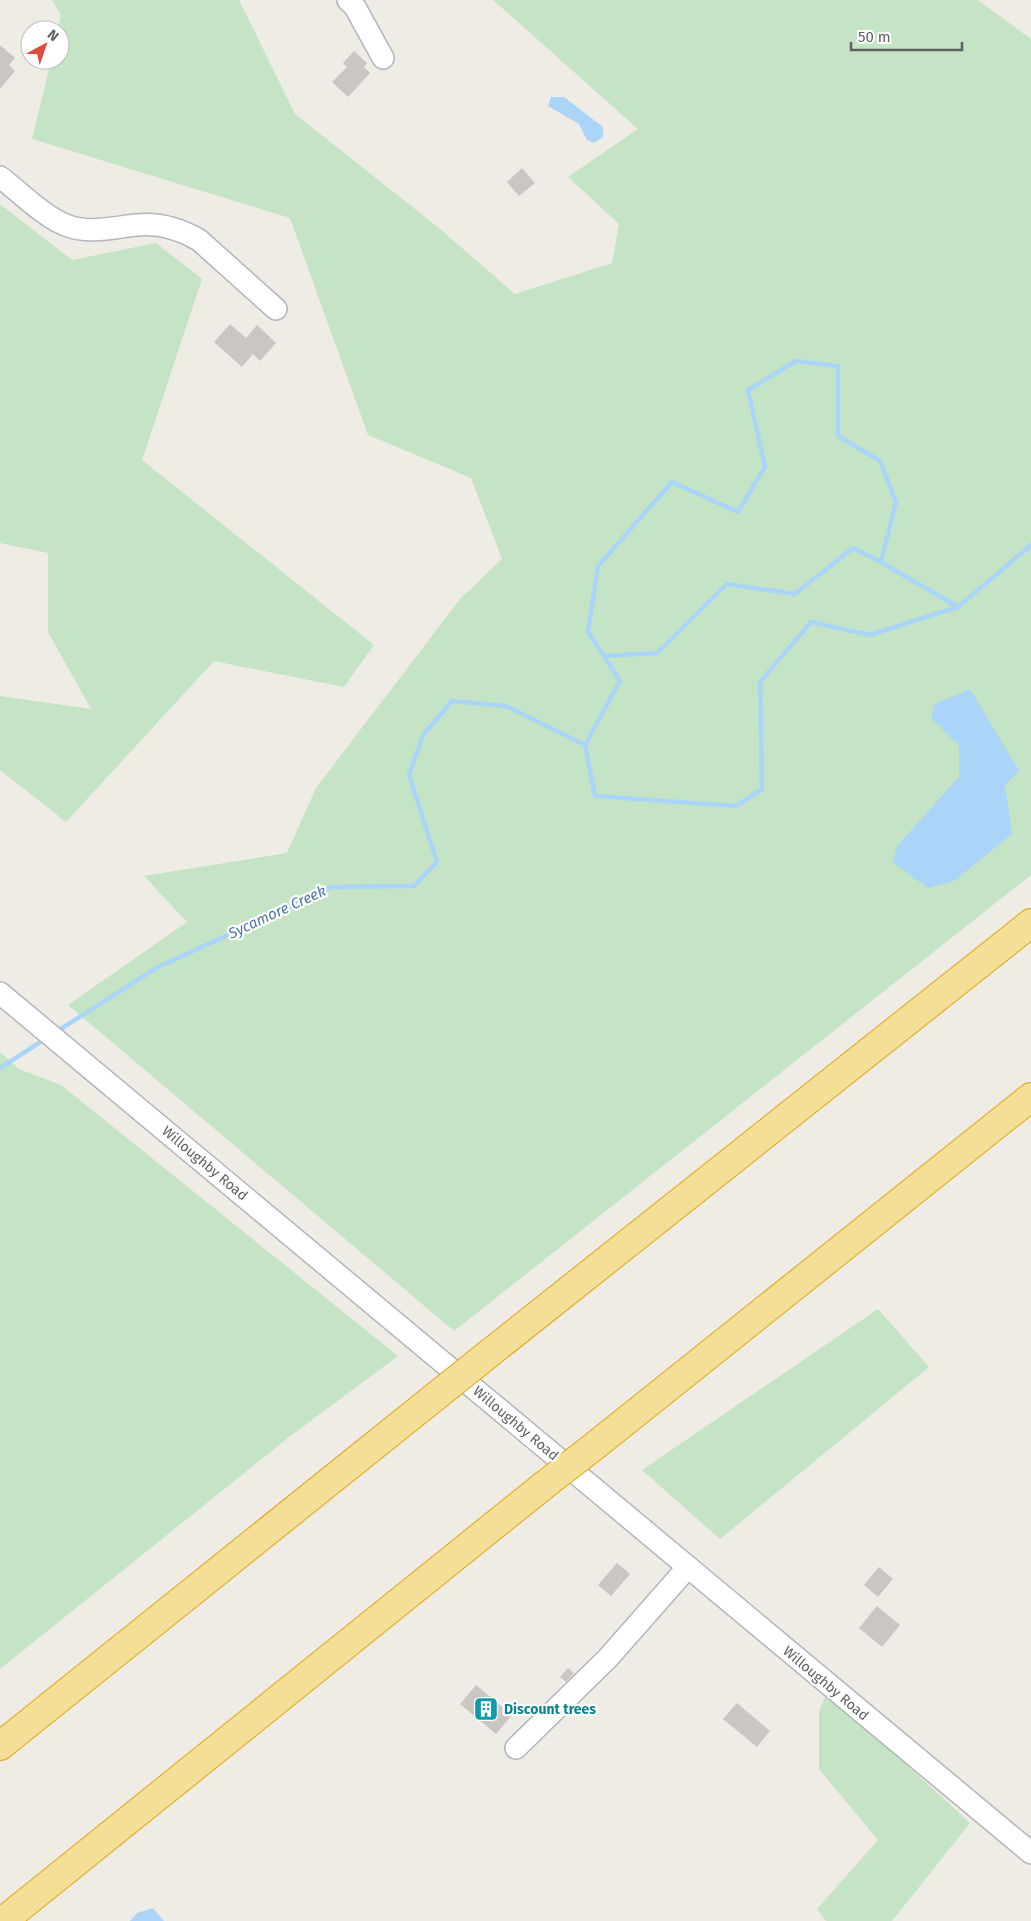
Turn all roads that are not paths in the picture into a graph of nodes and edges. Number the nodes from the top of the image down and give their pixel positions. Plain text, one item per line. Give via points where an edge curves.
1 (348, 0) edge
2 (383, 58) dead end
3 (0, 176) edge
4 (276, 308) dead end
5 (1031, 923) edge
6 (4, 996) edge
7 (1031, 1097) edge
8 (688, 1567) junction
9 (0, 1746) edge
10 (516, 1748) dead end
11 (1031, 1854) edge
12 (3, 1921) edge

1 - 2 street
3 - 4 street via 53,219 68,226 101,230 139,225 168,226 186,233 199,240
5 - 9 highway, bridge
6 - 8 street, Willoughby Road
7 - 12 highway, bridge
8 - 10 street via 608,1658
8 - 11 street, Willoughby Road

